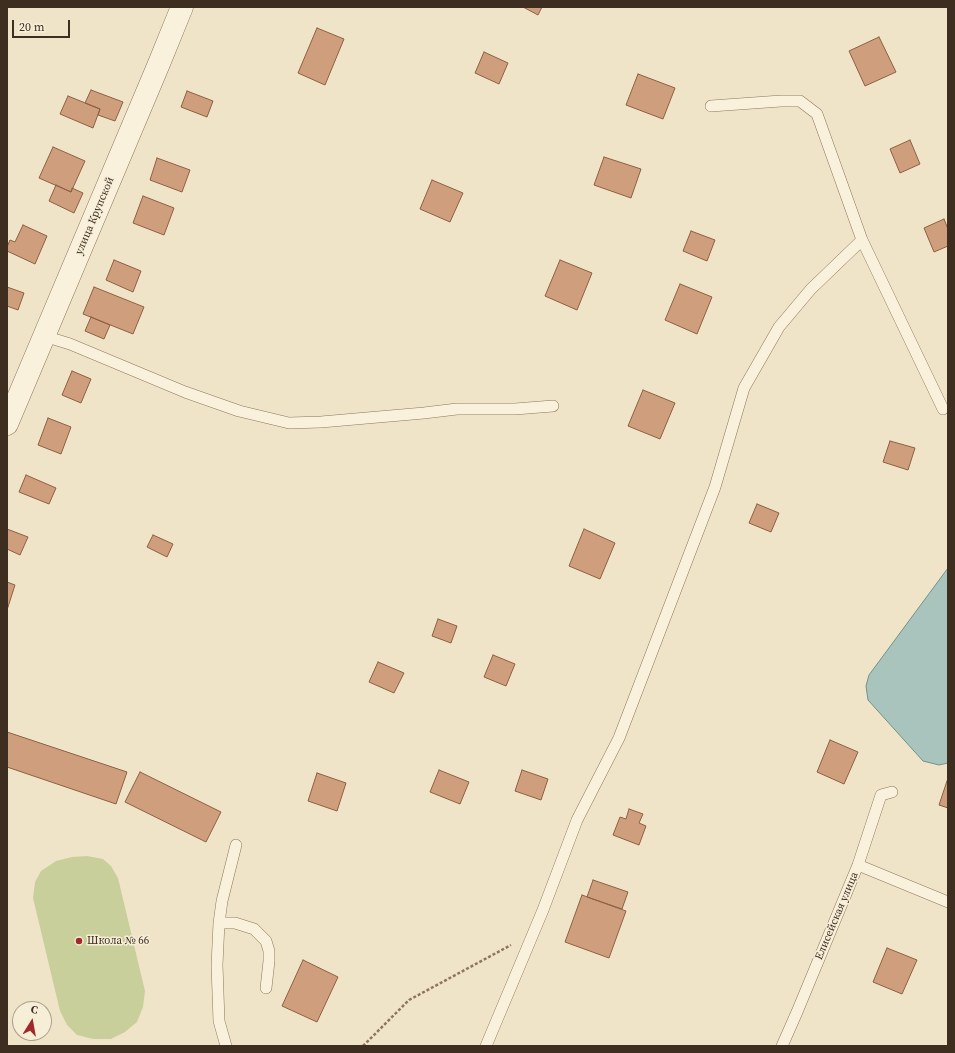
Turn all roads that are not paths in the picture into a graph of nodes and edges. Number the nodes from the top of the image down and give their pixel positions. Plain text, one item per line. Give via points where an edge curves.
1 (182, 7) edge
2 (711, 106) dead end
3 (862, 240) junction
4 (44, 336) junction
5 (553, 406) dead end
6 (943, 409) dead end
7 (7, 424) edge
8 (892, 792) dead end
9 (236, 844) dead end
10 (858, 864) junction
11 (948, 902) edge
12 (219, 923) junction
13 (266, 988) dead end
14 (226, 1046) edge
15 (486, 1046) edge
16 (782, 1046) edge

1 - 4 street, улица Крупской
2 - 3 lane via 800,101 818,114
3 - 6 lane
3 - 15 lane via 811,289 779,327 744,388 715,487 619,738 577,820 543,910
4 - 5 lane via 70,344 185,392 288,424 457,408 515,409
4 - 7 street, улица Крупской
8 - 10 lane, Елисейская улица via 881,795
9 - 12 lane
10 - 11 lane
10 - 16 lane, Елисейская улица
12 - 13 lane via 235,923 254,930 266,941 269,951
12 - 14 lane via 218,1021

